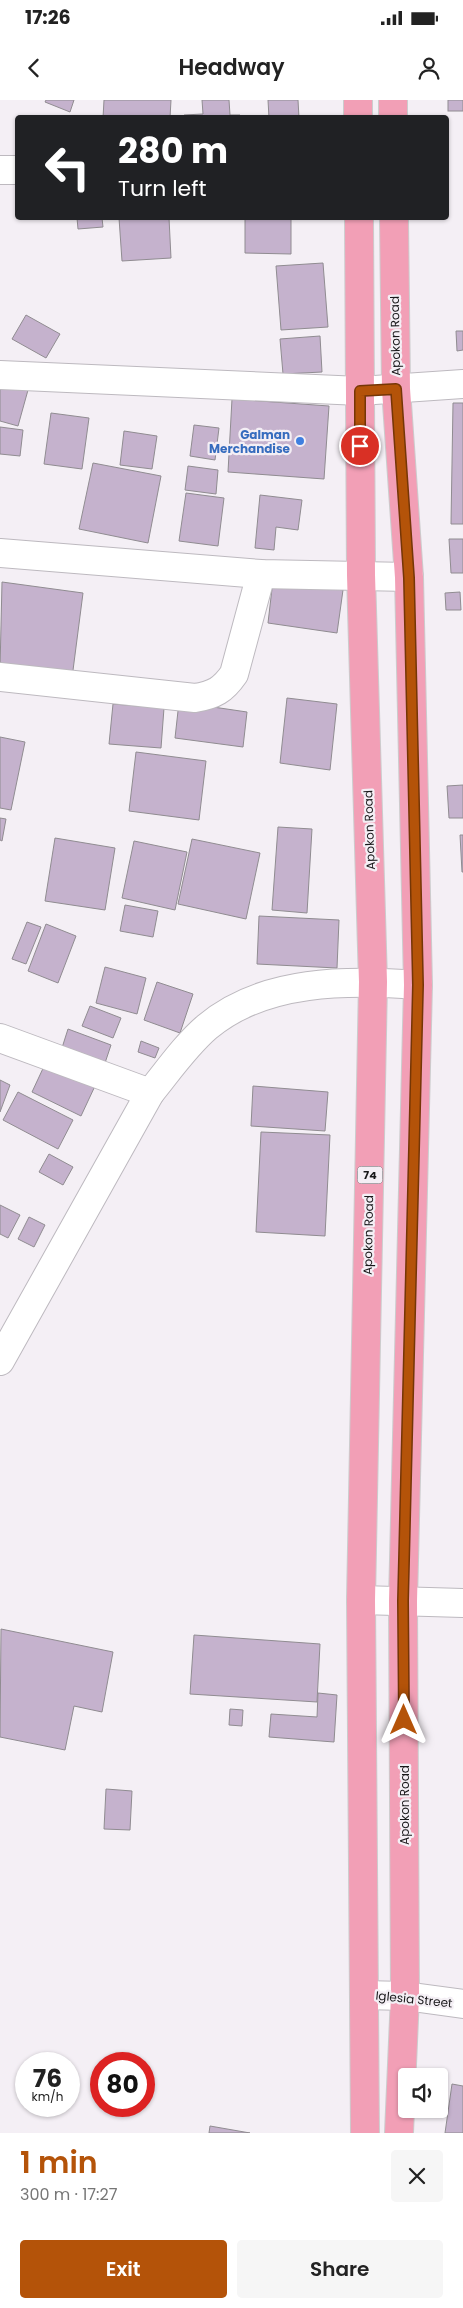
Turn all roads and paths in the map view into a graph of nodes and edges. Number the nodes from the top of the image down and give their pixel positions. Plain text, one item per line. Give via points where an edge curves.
1 (358, 100) edge
2 (393, 100) edge
3 (358, 115) edge
4 (393, 115) edge
5 (0, 170) edge
6 (15, 170) edge
7 (360, 220) edge
8 (394, 220) edge
9 (0, 375) edge
10 (463, 384) edge
11 (396, 389) junction
12 (360, 391) junction
13 (0, 553) edge
14 (261, 574) junction
15 (361, 575) junction
16 (409, 578) junction
17 (0, 677) edge
18 (373, 982) junction
19 (418, 985) junction
20 (0, 1038) edge
21 (150, 1093) junction
22 (3, 1347) edge
23 (362, 1600) junction
24 (403, 1601) junction
25 (463, 1603) edge
26 (364, 1995) junction
27 (405, 1996) junction
28 (463, 2004) edge
29 (365, 2133) edge
30 (399, 2133) edge

1 - 3 highway
2 - 4 highway
5 - 6 street
7 - 12 highway, Apokon Road / 74
8 - 11 highway, Apokon Road
9 - 12 street
10 - 11 street
11 - 12 street
11 - 16 highway, Apokon Road
12 - 15 highway, Apokon Road / 74
13 - 14 street
14 - 15 street
14 - 17 street via 234,674 225,687 211,696 195,698
15 - 16 street
15 - 18 highway, Apokon Road / 74
16 - 19 highway, Apokon Road
18 - 19 street
18 - 21 street via 269,993 234,1009 207,1027
18 - 23 highway, Apokon Road / 74
19 - 24 highway, Apokon Road
20 - 21 street
21 - 22 street
23 - 24 street
23 - 26 highway, Apokon Road / 74
24 - 25 street
24 - 27 highway, Apokon Road
26 - 27 street, Iglesia Street
26 - 29 highway, Apokon Road / 74
27 - 28 street, Iglesia Street
27 - 30 highway, Apokon Road

